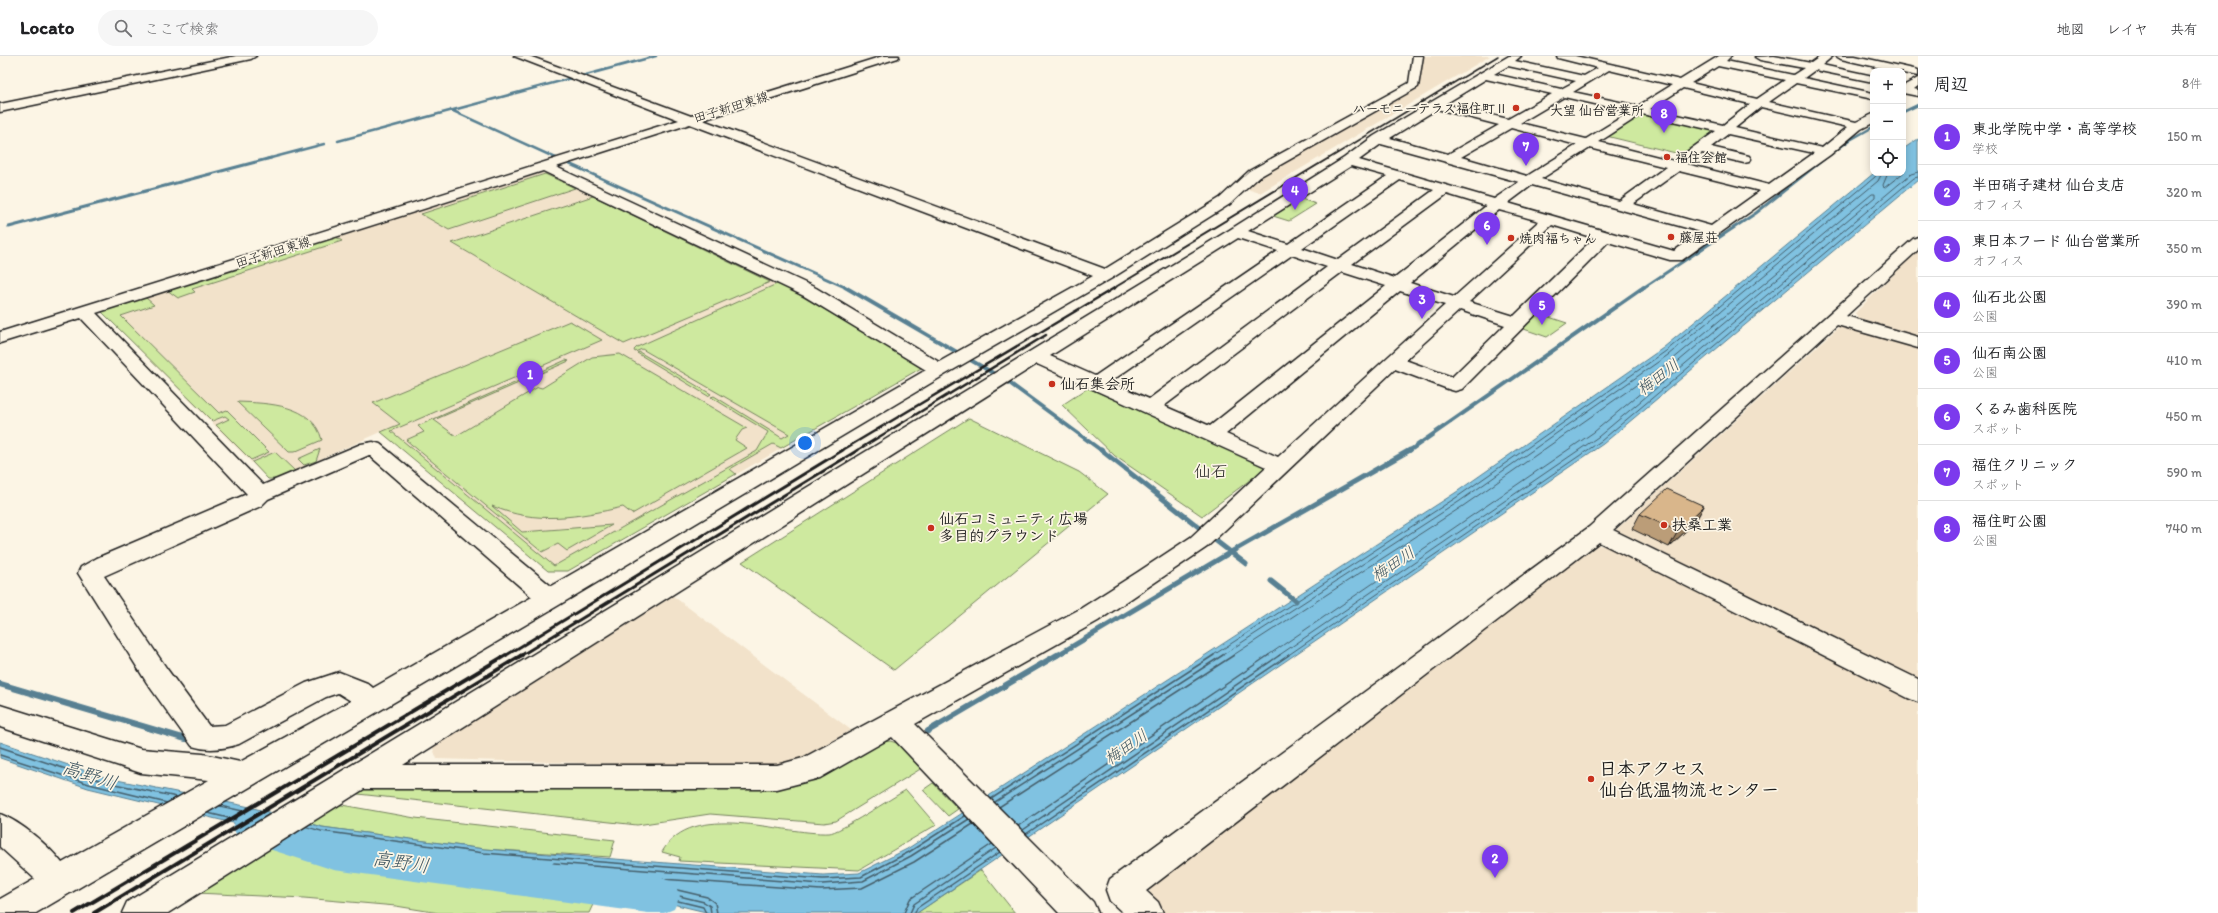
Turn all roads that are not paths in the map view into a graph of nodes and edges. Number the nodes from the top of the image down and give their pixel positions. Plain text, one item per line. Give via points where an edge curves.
1 (239, 56) edge
2 (251, 56) edge
3 (519, 56) edge
4 (894, 56) edge
5 (1418, 56) edge
6 (1562, 56) edge
7 (1755, 56) edge
8 (1828, 56) edge
9 (1841, 56) edge
10 (1885, 56) edge
11 (1511, 59) edge
12 (1722, 59) edge
13 (1918, 62) edge
14 (1812, 66) junction
15 (1607, 67) junction
16 (1918, 73) edge
17 (1484, 75) junction
18 (1794, 78) junction
19 (1870, 78) edge
20 (1584, 79) junction
21 (1918, 81) edge
22 (1682, 84) junction
23 (1906, 88) edge
24 (1906, 91) edge
25 (1562, 92) junction
26 (1918, 93) edge
27 (1870, 95) edge
28 (1918, 98) edge
29 (1759, 102) junction
30 (1906, 103) edge
31 (1436, 105) junction
32 (0, 107) edge
33 (1640, 109) junction
34 (690, 120) junction
35 (1870, 120) edge
36 (1512, 124) junction
37 (1857, 126) junction
38 (1726, 129) junction
39 (1714, 138) junction
40 (1378, 139) junction
41 (1588, 144) junction
42 (1756, 148) dead end
43 (1700, 149) junction
44 (1825, 152) junction
45 (1450, 158) junction
46 (1744, 159) dead end
47 (1349, 161) junction
48 (558, 163) junction
49 (1676, 166) junction
50 (1398, 175) junction
51 (1530, 180) junction
52 (1445, 189) junction
53 (1772, 190) junction
54 (1497, 204) junction
55 (1622, 206) junction
56 (1550, 220) junction
57 (1713, 231) junction
58 (1236, 232) junction
59 (1604, 237) junction
60 (1918, 242) edge
61 (1289, 249) junction
62 (1340, 265) junction
63 (1106, 275) junction
64 (1397, 284) junction
65 (1457, 303) junction
66 (84, 311) junction
67 (1834, 318) junction
68 (1517, 323) junction
69 (0, 338) edge
70 (1918, 342) edge
71 (1035, 356) junction
72 (952, 362) junction
73 (1392, 362) junction
74 (1097, 383) junction
75 (1150, 408) junction
76 (1212, 435) junction
77 (1279, 465) junction
78 (262, 492) junction
79 (1597, 532) junction
80 (550, 599) junction
81 (1918, 690) edge
82 (371, 703) junction
83 (0, 716) edge
84 (896, 723) junction
85 (358, 777) junction
86 (232, 782) junction
87 (0, 828) edge
88 (57, 883) junction
89 (1079, 912) edge
90 (6, 913) edge
91 (139, 913) edge
92 (1146, 913) edge

1 - 32 street
2 - 32 street
3 - 34 street
4 - 34 street, 田子新田東線
5 - 63 street via 1414,85 1254,174 1225,201
6 - 15 street
7 - 14 street
8 - 14 street
9 - 16 street
10 - 13 street
11 - 17 street
11 - 20 street
12 - 18 street
12 - 22 street
14 - 18 street
14 - 19 street
15 - 20 street
15 - 22 street
17 - 25 street
17 - 31 street
18 - 27 street
18 - 29 street
20 - 25 street
21 - 23 street
22 - 29 street
22 - 33 street
24 - 26 street
25 - 33 street
25 - 36 street
28 - 30 street
29 - 37 street
29 - 38 street
31 - 36 street
31 - 40 street
33 - 38 street
33 - 41 street
34 - 48 street, 田子新田東線
34 - 63 street
35 - 37 street
36 - 41 street
36 - 45 street
37 - 44 street
38 - 39 street
38 - 44 street
39 - 42 street
39 - 43 street
40 - 45 street
40 - 47 street
41 - 49 street
41 - 51 street
43 - 46 street
43 - 49 street
44 - 53 street
45 - 51 street
47 - 50 street
47 - 58 street
48 - 66 street, 田子新田東線
48 - 72 street
49 - 53 street
49 - 55 street
50 - 52 street
50 - 61 street
51 - 54 street
51 - 55 street
52 - 54 street
52 - 62 street
53 - 57 street
54 - 56 street
54 - 64 street
55 - 57 street
56 - 59 street
56 - 65 street
57 - 59 street via 1676,257
58 - 61 street
58 - 71 street
59 - 68 street
60 - 67 street
61 - 62 street
61 - 74 street
62 - 64 street
62 - 75 street
63 - 72 street
64 - 65 street
64 - 76 street
65 - 68 street
65 - 73 street
66 - 69 street, 田子新田東線
66 - 78 street via 255,490
67 - 70 street
67 - 79 street
68 - 73 street via 1455,385
71 - 74 street
71 - 85 street
72 - 80 street
73 - 77 street
74 - 75 street
75 - 76 street
76 - 77 street
77 - 84 street via 1207,536 1147,578 1089,615
78 - 80 street via 373,448
78 - 82 street via 253,501 106,564 90,574 157,676 202,738 229,736 316,690 339,682 357,690
79 - 81 street
79 - 92 street via 1122,890
80 - 82 street
82 - 86 street
83 - 86 street via 141,761 203,766
84 - 85 street via 810,769 777,777
84 - 89 street
85 - 91 street
86 - 88 street
87 - 88 street via 43,863
88 - 90 street

